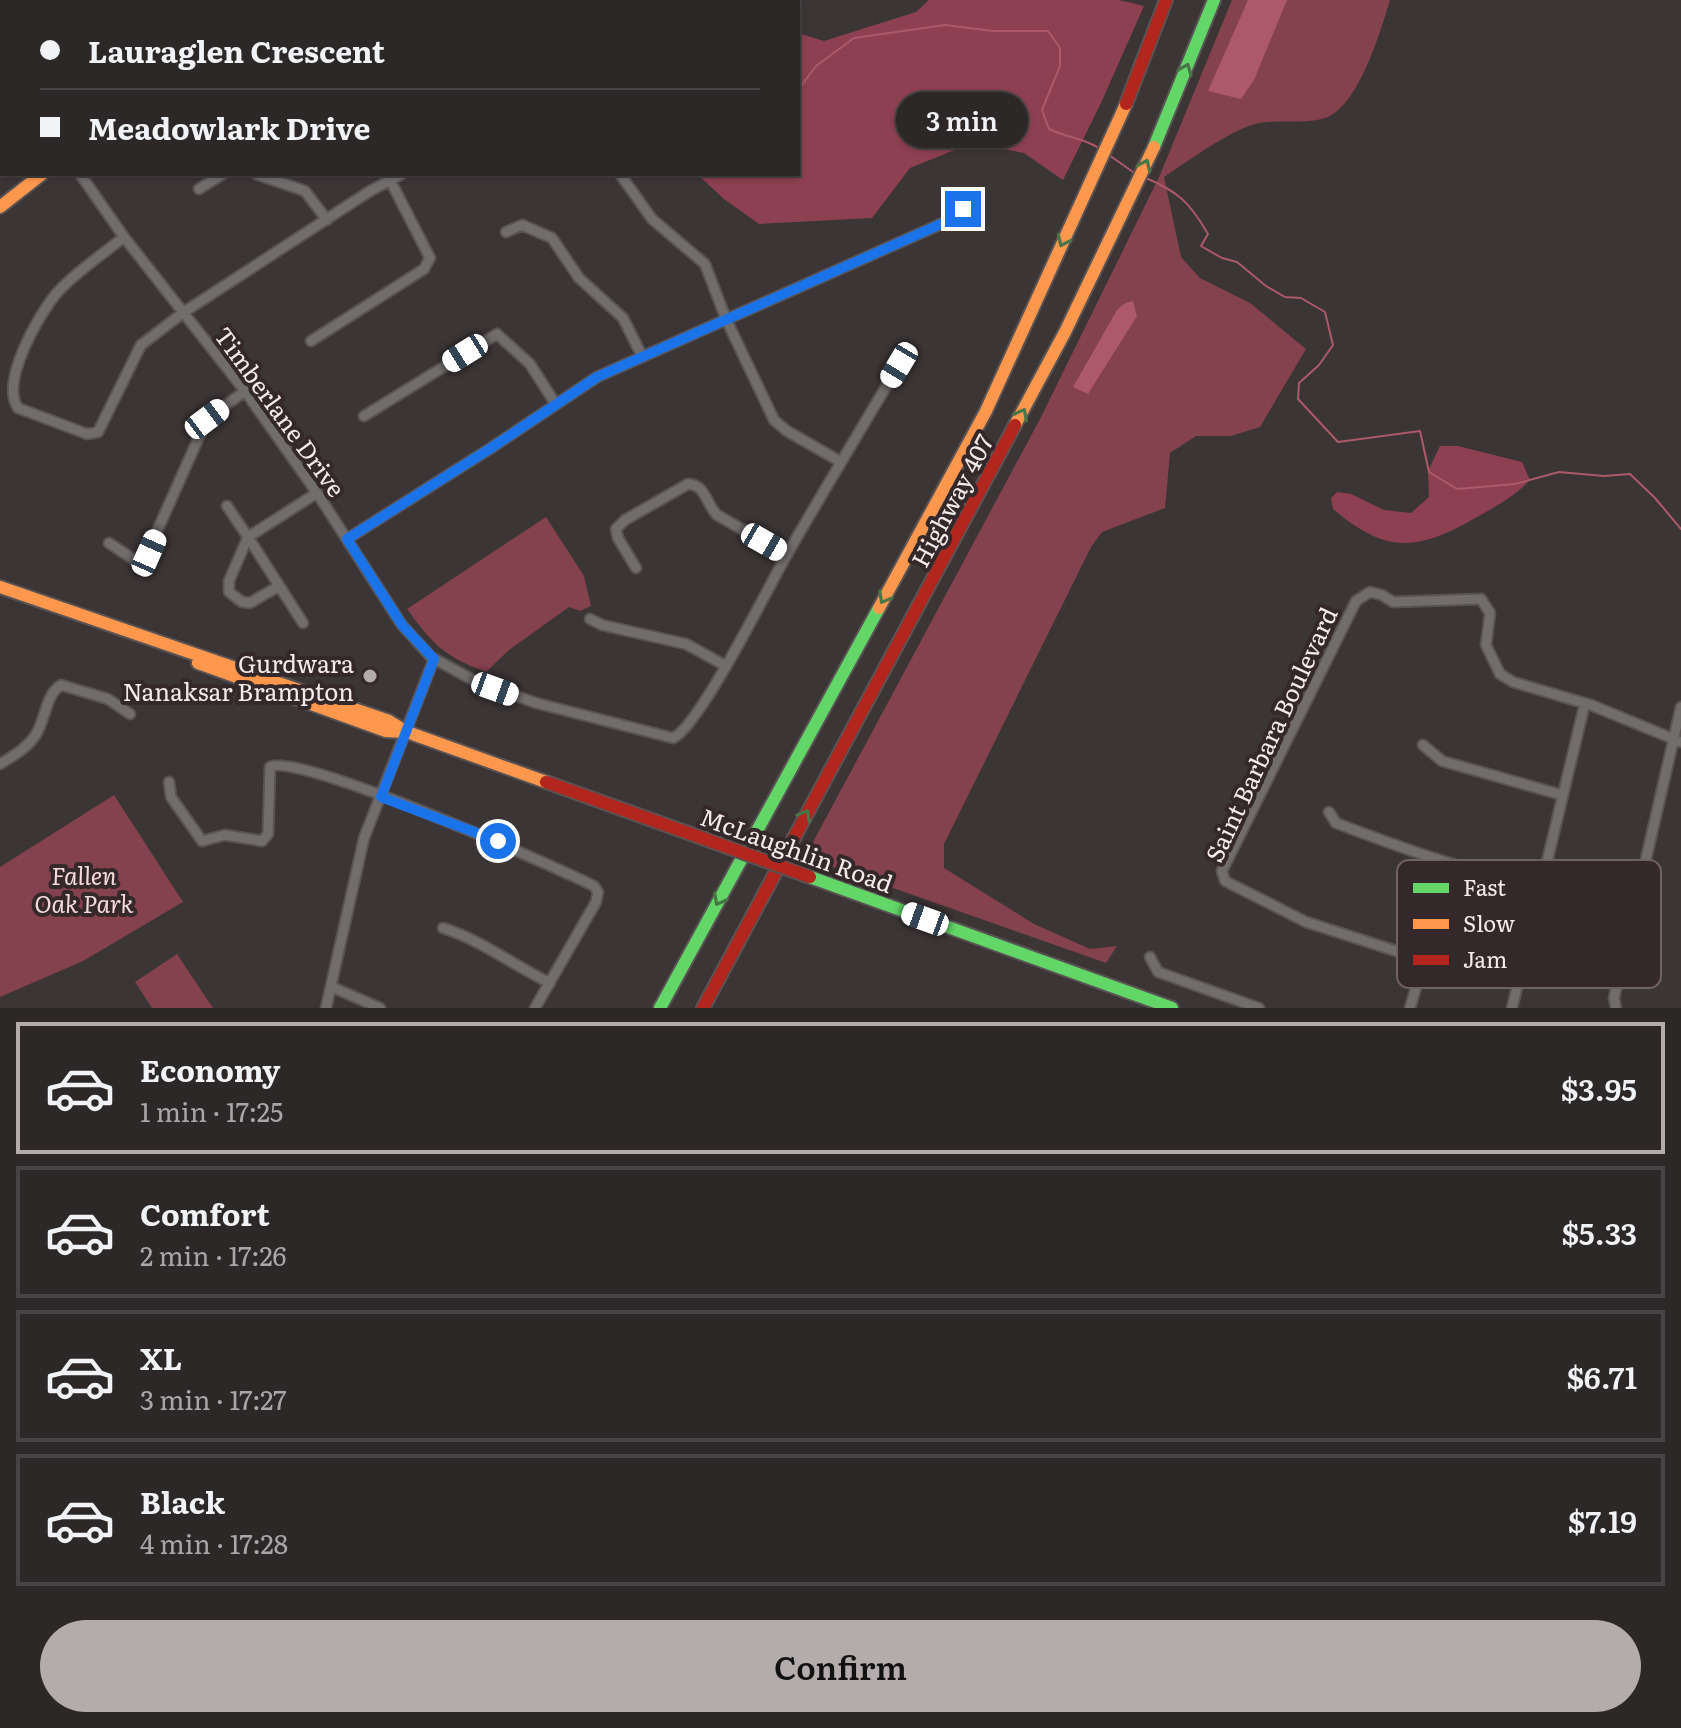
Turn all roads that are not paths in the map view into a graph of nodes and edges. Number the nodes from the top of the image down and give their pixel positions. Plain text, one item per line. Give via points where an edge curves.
1 (1157, 0) edge
2 (1166, 0) edge
3 (1214, 0) edge
4 (1154, 30) junction
5 (39, 176) edge
6 (81, 176) edge
7 (220, 176) edge
8 (262, 176) edge
9 (398, 176) edge
10 (621, 176) edge
11 (390, 180) junction
12 (199, 189) dead end
13 (0, 207) edge
14 (963, 209) dead end
15 (327, 220) junction
16 (506, 232) dead end
17 (124, 237) junction
18 (184, 312) junction
19 (726, 319) junction
20 (311, 341) dead end
21 (642, 356) junction
22 (899, 365) dead end
23 (245, 391) junction
24 (555, 403) junction
25 (364, 416) dead end
26 (841, 462) junction
27 (317, 493) junction
28 (227, 506) dead end
29 (248, 537) junction
30 (347, 539) junction
31 (109, 543) dead end
32 (787, 555) junction
33 (636, 568) dead end
34 (279, 586) junction
35 (0, 587) edge
36 (590, 619) dead end
37 (303, 623) dead end
38 (434, 659) junction
39 (726, 666) junction
40 (1585, 703) junction
41 (1681, 707) edge
42 (130, 714) dead end
43 (407, 732) junction
44 (1677, 741) edge
45 (1423, 745) dead end
46 (0, 764) edge
47 (169, 782) dead end
48 (1562, 795) junction
49 (381, 797) junction
50 (1329, 812) dead end
51 (1434, 860) edge
52 (1546, 860) edge
53 (1648, 860) edge
54 (443, 928) dead end
55 (1397, 951) edge
56 (1150, 957) dead end
57 (550, 983) junction
58 (332, 987) junction
59 (1416, 988) edge
60 (1517, 988) edge
61 (1616, 988) edge
62 (326, 1008) edge
63 (380, 1008) edge
64 (535, 1008) edge
65 (660, 1008) edge
66 (703, 1008) edge
67 (1172, 1008) edge
68 (1259, 1008) edge
69 (1410, 1008) edge
70 (1512, 1008) edge
71 (1616, 1008) edge

1 - 4 main road
2 - 4 main road, Highway 407
66 -> 3 main road, Highway 407 via 1065,332 1158,138
4 -> 65 main road, Highway 407 via 1120,118 986,411
5 - 13 main road
6 - 17 street, Timberlane Drive
7 - 12 street
8 - 15 street via 305,191
9 - 11 street
10 - 19 street via 652,219 705,264
11 - 15 street
11 - 20 street via 429,263
14 - 19 street via 950,220
15 - 18 street
16 - 21 street via 522,225 552,238 579,278 623,318
17 - 18 street, Timberlane Drive
17 - 18 street via 57,293 23,346 11,391 18,408 87,434 98,432 141,345
18 - 23 street, Timberlane Drive
19 - 21 street
19 - 26 street via 774,420
21 - 24 street
22 - 26 street, Timberlane Drive
23 - 27 street, Timberlane Drive
23 - 31 street via 207,419 145,558 136,561
24 - 25 street via 530,364 497,334
24 - 30 street
26 - 32 street, Timberlane Drive
27 - 29 street
27 - 30 street, Timberlane Drive
28 - 29 street
29 - 34 street
29 - 34 street via 229,592 250,603
30 - 38 street, Timberlane Drive via 402,625
32 - 33 street via 717,515 700,487 688,484 616,529
32 - 39 street, Timberlane Drive
34 - 37 street
35 - 43 main road, McLaughlin Road via 389,721
36 - 39 street via 686,644
38 - 39 street, Timberlane Drive via 536,703 673,738 686,729
38 - 43 street
40 - 44 street, Saint Barbara Boulevard
40 - 48 street
40 - 55 street, Saint Barbara Boulevard via 1500,674 1486,645 1490,613 1481,599 1393,602 1370,592 1356,601 1222,871 1231,886 1306,922
41 - 44 street
42 - 46 street via 108,699 61,685 51,694 35,736
43 - 49 street
43 - 67 main road, McLaughlin Road, bridge
44 - 53 street
45 - 48 street via 1442,761
47 - 49 street via 171,797 198,838 206,841 225,835 266,838 273,764 316,772
48 - 52 street
49 - 57 street via 471,829 594,886 596,902
49 - 58 street via 364,838
50 - 51 street via 1336,823
54 - 57 street
56 - 68 street via 1158,972
57 - 64 street
58 - 62 street
58 - 63 street
59 - 69 street
60 - 70 street
61 - 71 street

